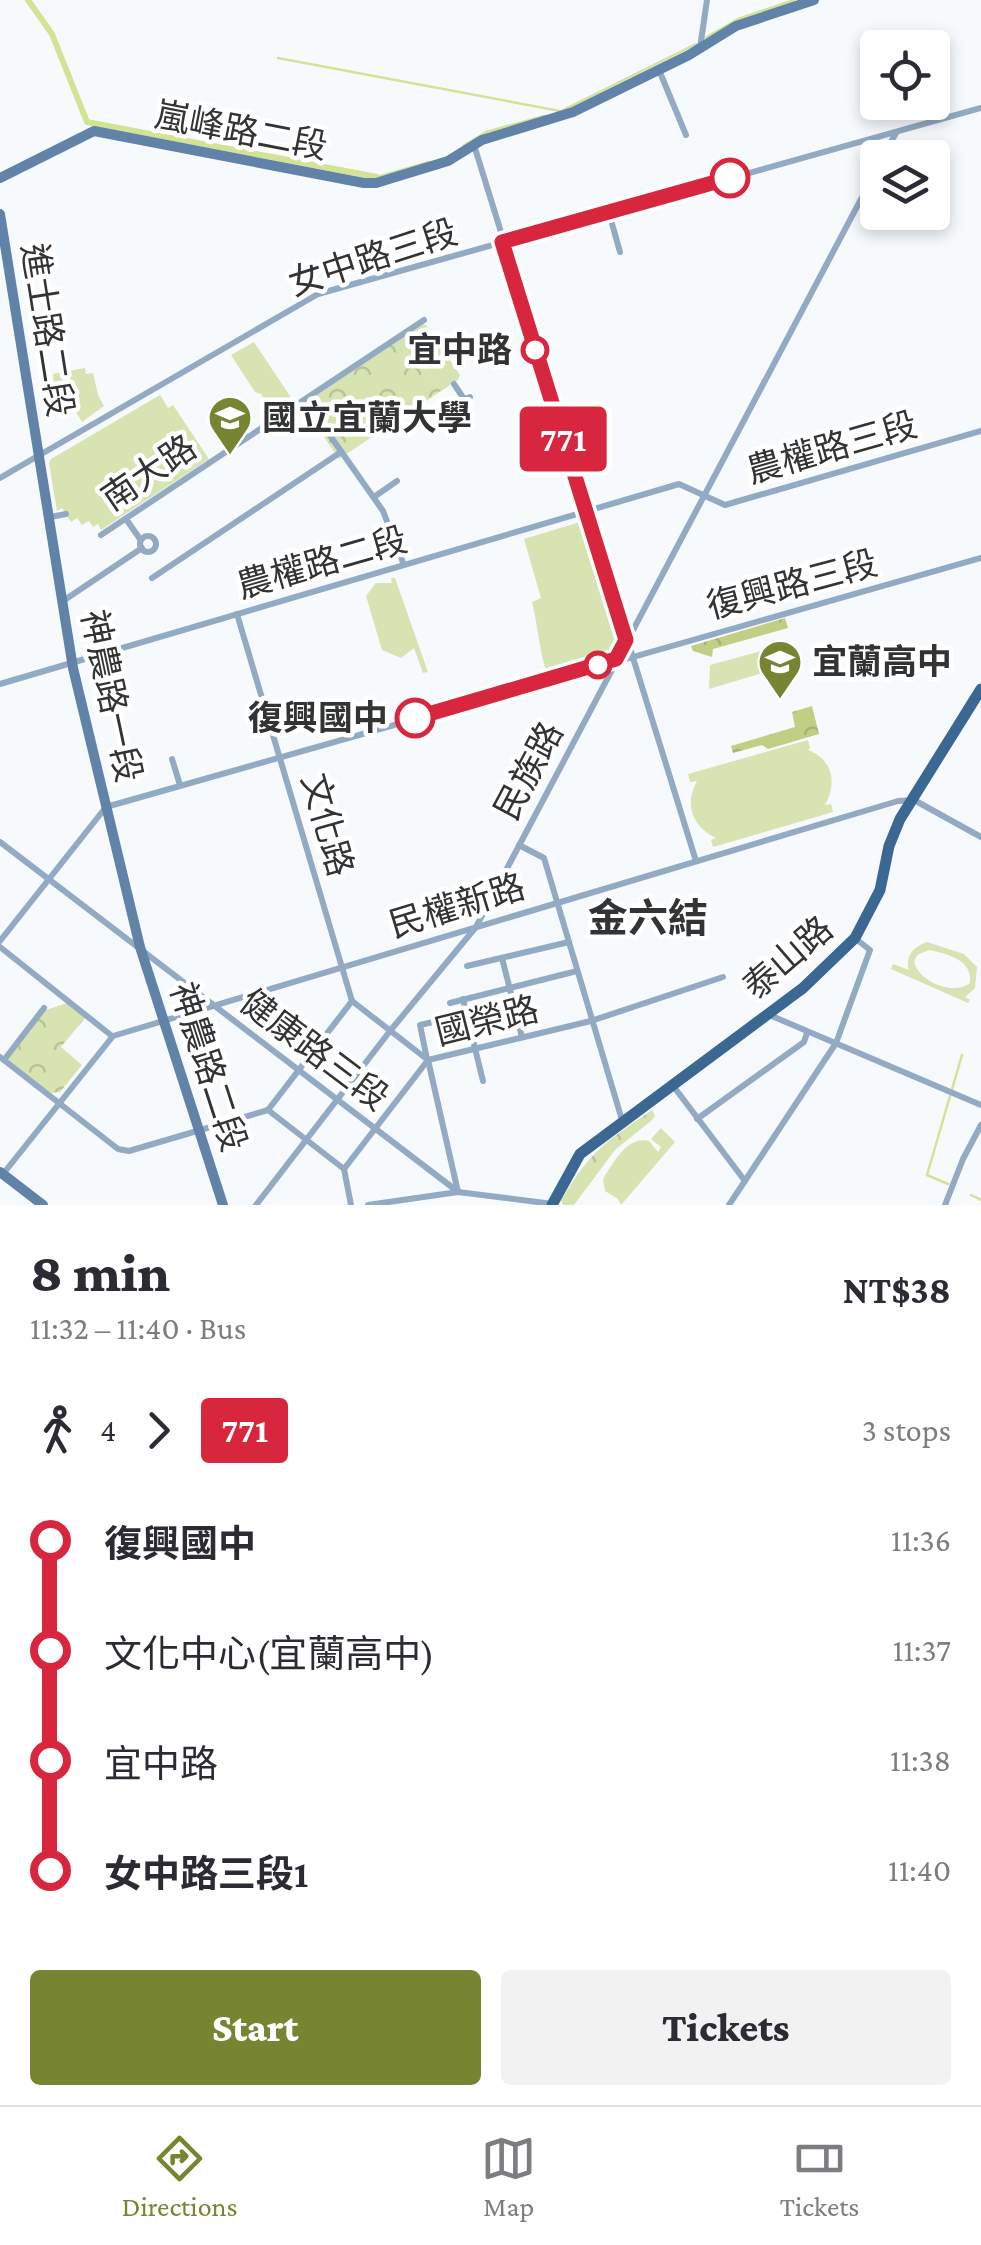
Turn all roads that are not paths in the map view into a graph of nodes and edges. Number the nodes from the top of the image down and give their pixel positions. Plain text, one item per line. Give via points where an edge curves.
1 (707, 0) edge
2 (814, 0) edge
3 (700, 48) junction
4 (660, 70) junction
5 (981, 108) edge
6 (897, 132) junction
7 (686, 135) dead end
8 (892, 140) edge
9 (474, 144) junction
10 (0, 178) edge
11 (860, 201) edge
12 (608, 212) junction
13 (0, 214) edge
14 (502, 242) junction
15 (620, 252) dead end
16 (11, 279) junction
17 (0, 285) edge
18 (424, 320) dead end
19 (454, 384) dead end
20 (470, 396) dead end
21 (299, 403) junction
22 (981, 432) edge
23 (342, 452) junction
24 (39, 455) junction
25 (0, 478) edge
26 (396, 481) dead end
27 (704, 494) junction
28 (374, 497) junction
29 (586, 511) junction
30 (66, 514) dead end
31 (50, 518) junction
32 (126, 518) junction
33 (101, 535) dead end
34 (981, 558) edge
35 (404, 565) junction
36 (152, 578) dead end
37 (63, 602) junction
38 (237, 614) junction
39 (626, 640) junction
40 (632, 655) junction
41 (616, 659) junction
42 (73, 662) junction
43 (0, 684) edge
44 (981, 690) edge
45 (281, 757) junction
46 (172, 759) dead end
47 (180, 785) junction
48 (914, 800) junction
49 (106, 807) junction
50 (981, 837) edge
51 (0, 842) edge
52 (519, 845) junction
53 (696, 861) junction
54 (49, 879) junction
55 (557, 902) junction
56 (476, 927) junction
57 (855, 938) junction
58 (568, 942) junction
59 (0, 944) edge
60 (140, 947) junction
61 (502, 958) junction
62 (342, 966) junction
63 (466, 966) dead end
64 (577, 971) junction
65 (724, 977) dead end
66 (510, 988) junction
67 (463, 1000) junction
68 (352, 1001) junction
69 (450, 1003) dead end
70 (214, 1005) junction
71 (44, 1008) dead end
72 (467, 1014) junction
73 (768, 1014) junction
74 (164, 1019) junction
75 (591, 1021) junction
76 (390, 1031) junction
77 (807, 1033) junction
78 (112, 1036) junction
79 (522, 1037) junction
80 (836, 1043) junction
81 (476, 1049) junction
82 (2, 1059) edge
83 (428, 1060) junction
84 (299, 1070) junction
85 (483, 1080) dead end
86 (672, 1084) junction
87 (337, 1099) junction
88 (59, 1102) junction
89 (981, 1105) edge
90 (268, 1110) junction
91 (697, 1119) junction
92 (622, 1120) junction
93 (981, 1125) edge
94 (376, 1128) junction
95 (200, 1129) junction
96 (306, 1140) junction
97 (344, 1169) junction
98 (1, 1174) edge
99 (745, 1181) junction
100 (458, 1192) junction
101 (391, 1204) edge
102 (553, 1204) edge
103 (43, 1205) edge
104 (223, 1205) edge
105 (256, 1205) edge
106 (351, 1205) edge
107 (368, 1205) edge
108 (729, 1205) edge
109 (945, 1205) edge

1 - 3 street
2 - 3 street, 嵐峰路二段 via 736,26
3 - 4 street, 嵐峰路二段
4 - 7 street
4 - 9 street, 嵐峰路二段 via 555,120
5 - 6 street, 女中路三段
6 - 8 street
6 - 12 street, 女中路三段
9 - 10 street, 嵐峰路二段 via 448,161 370,184 94,131
9 - 14 street
11 - 27 street, 民族路
12 - 14 street, 女中路三段
12 - 15 street
13 - 16 street, 進士路二段
14 - 24 street, 女中路三段 via 312,297
14 - 29 street
16 - 17 street
16 - 24 street, 進士路二段
18 - 21 street, 南大路
19 - 20 street via 464,399
21 - 23 street via 310,407
21 - 32 street, 南大路
22 - 27 street, 農權路三段 via 725,505
23 - 28 street
23 - 36 street
24 - 25 street, 女中路三段
24 - 31 street, 神農路一段
26 - 28 street
27 - 29 street, 農權路三段 via 679,484
27 - 39 street, 民族路
28 - 35 street
29 - 35 street, 農權路二段
29 - 39 street
30 - 31 street
31 - 37 street, 神農路一段
32 - 33 street, 南大路
32 - 37 street via 141,544
34 - 40 street, 復興路三段
35 - 38 street, 農權路二段
37 - 42 street, 神農路一段
38 - 42 street, 農權路二段
38 - 45 street, 文化路
39 - 40 street
39 - 41 street, 民族路
40 - 41 street, 復興路三段
40 - 53 street
41 - 45 street, 復興路三段
41 - 52 street, 民族路
42 - 43 street, 農權路二段
42 - 49 street, 神農路一段
44 - 48 main road, 泰山路
45 - 47 street, 復興路三段
45 - 62 street, 文化路
46 - 47 street
47 - 49 street, 復興路三段
48 - 50 street
48 - 53 street, 民權新路
48 - 57 main road, 泰山路 via 894,830 880,890
49 - 54 street
49 - 60 street, 神農路一段
51 - 54 street, 健康路三段
52 - 55 street via 544,858
52 - 56 street, 民族路
53 - 55 street, 民權新路
54 - 59 street
54 - 60 street, 健康路三段
55 - 56 street, 民權新路
55 - 58 street
56 - 62 street, 民權新路
56 - 76 street, 民族路
57 - 73 main road, 泰山路
57 - 80 street via 870,950
58 - 61 street
58 - 64 street
59 - 78 street
60 - 70 street, 健康路三段
60 - 74 street, 神農路二段
61 - 63 street
61 - 66 street
62 - 68 street, 文化路
62 - 70 street, 民權新路
64 - 66 street
64 - 75 street
65 - 75 street, 國榮路
66 - 67 street
66 - 79 street
67 - 69 street
67 - 72 street
68 - 76 street
68 - 84 street
70 - 74 street, 民權新路
70 - 84 street, 健康路三段
71 - 82 street
72 - 81 street
72 - 83 street via 420,1025
73 - 77 street
73 - 86 main road, 泰山路
74 - 78 street, 民權新路
74 - 95 street, 神農路二段
75 - 79 street, 國榮路
75 - 92 street
76 - 83 street
76 - 87 street, 民族路
77 - 80 street
77 - 91 street via 804,1042
78 - 88 street
79 - 81 street, 國榮路
80 - 89 street
80 - 99 street
81 - 83 street, 國榮路
81 - 85 street
82 - 88 street
83 - 94 street, 國榮路
83 - 100 street
84 - 87 street, 健康路三段
84 - 90 street
86 - 91 street
86 - 92 main road, 泰山路
87 - 94 street, 健康路三段
87 - 96 street, 民族路
88 - 95 street via 123,1151
88 - 98 street
90 - 95 street
90 - 96 street
91 - 99 street
92 - 102 main road, 泰山路 via 580,1154
93 - 109 street
94 - 97 street, 國榮路
94 - 100 street, 健康路三段
95 - 104 street, 神農路二段
96 - 97 street
96 - 105 street, 民族路
97 - 106 street
98 - 103 street
99 - 108 street
100 - 101 street
100 - 102 street
101 - 107 street

